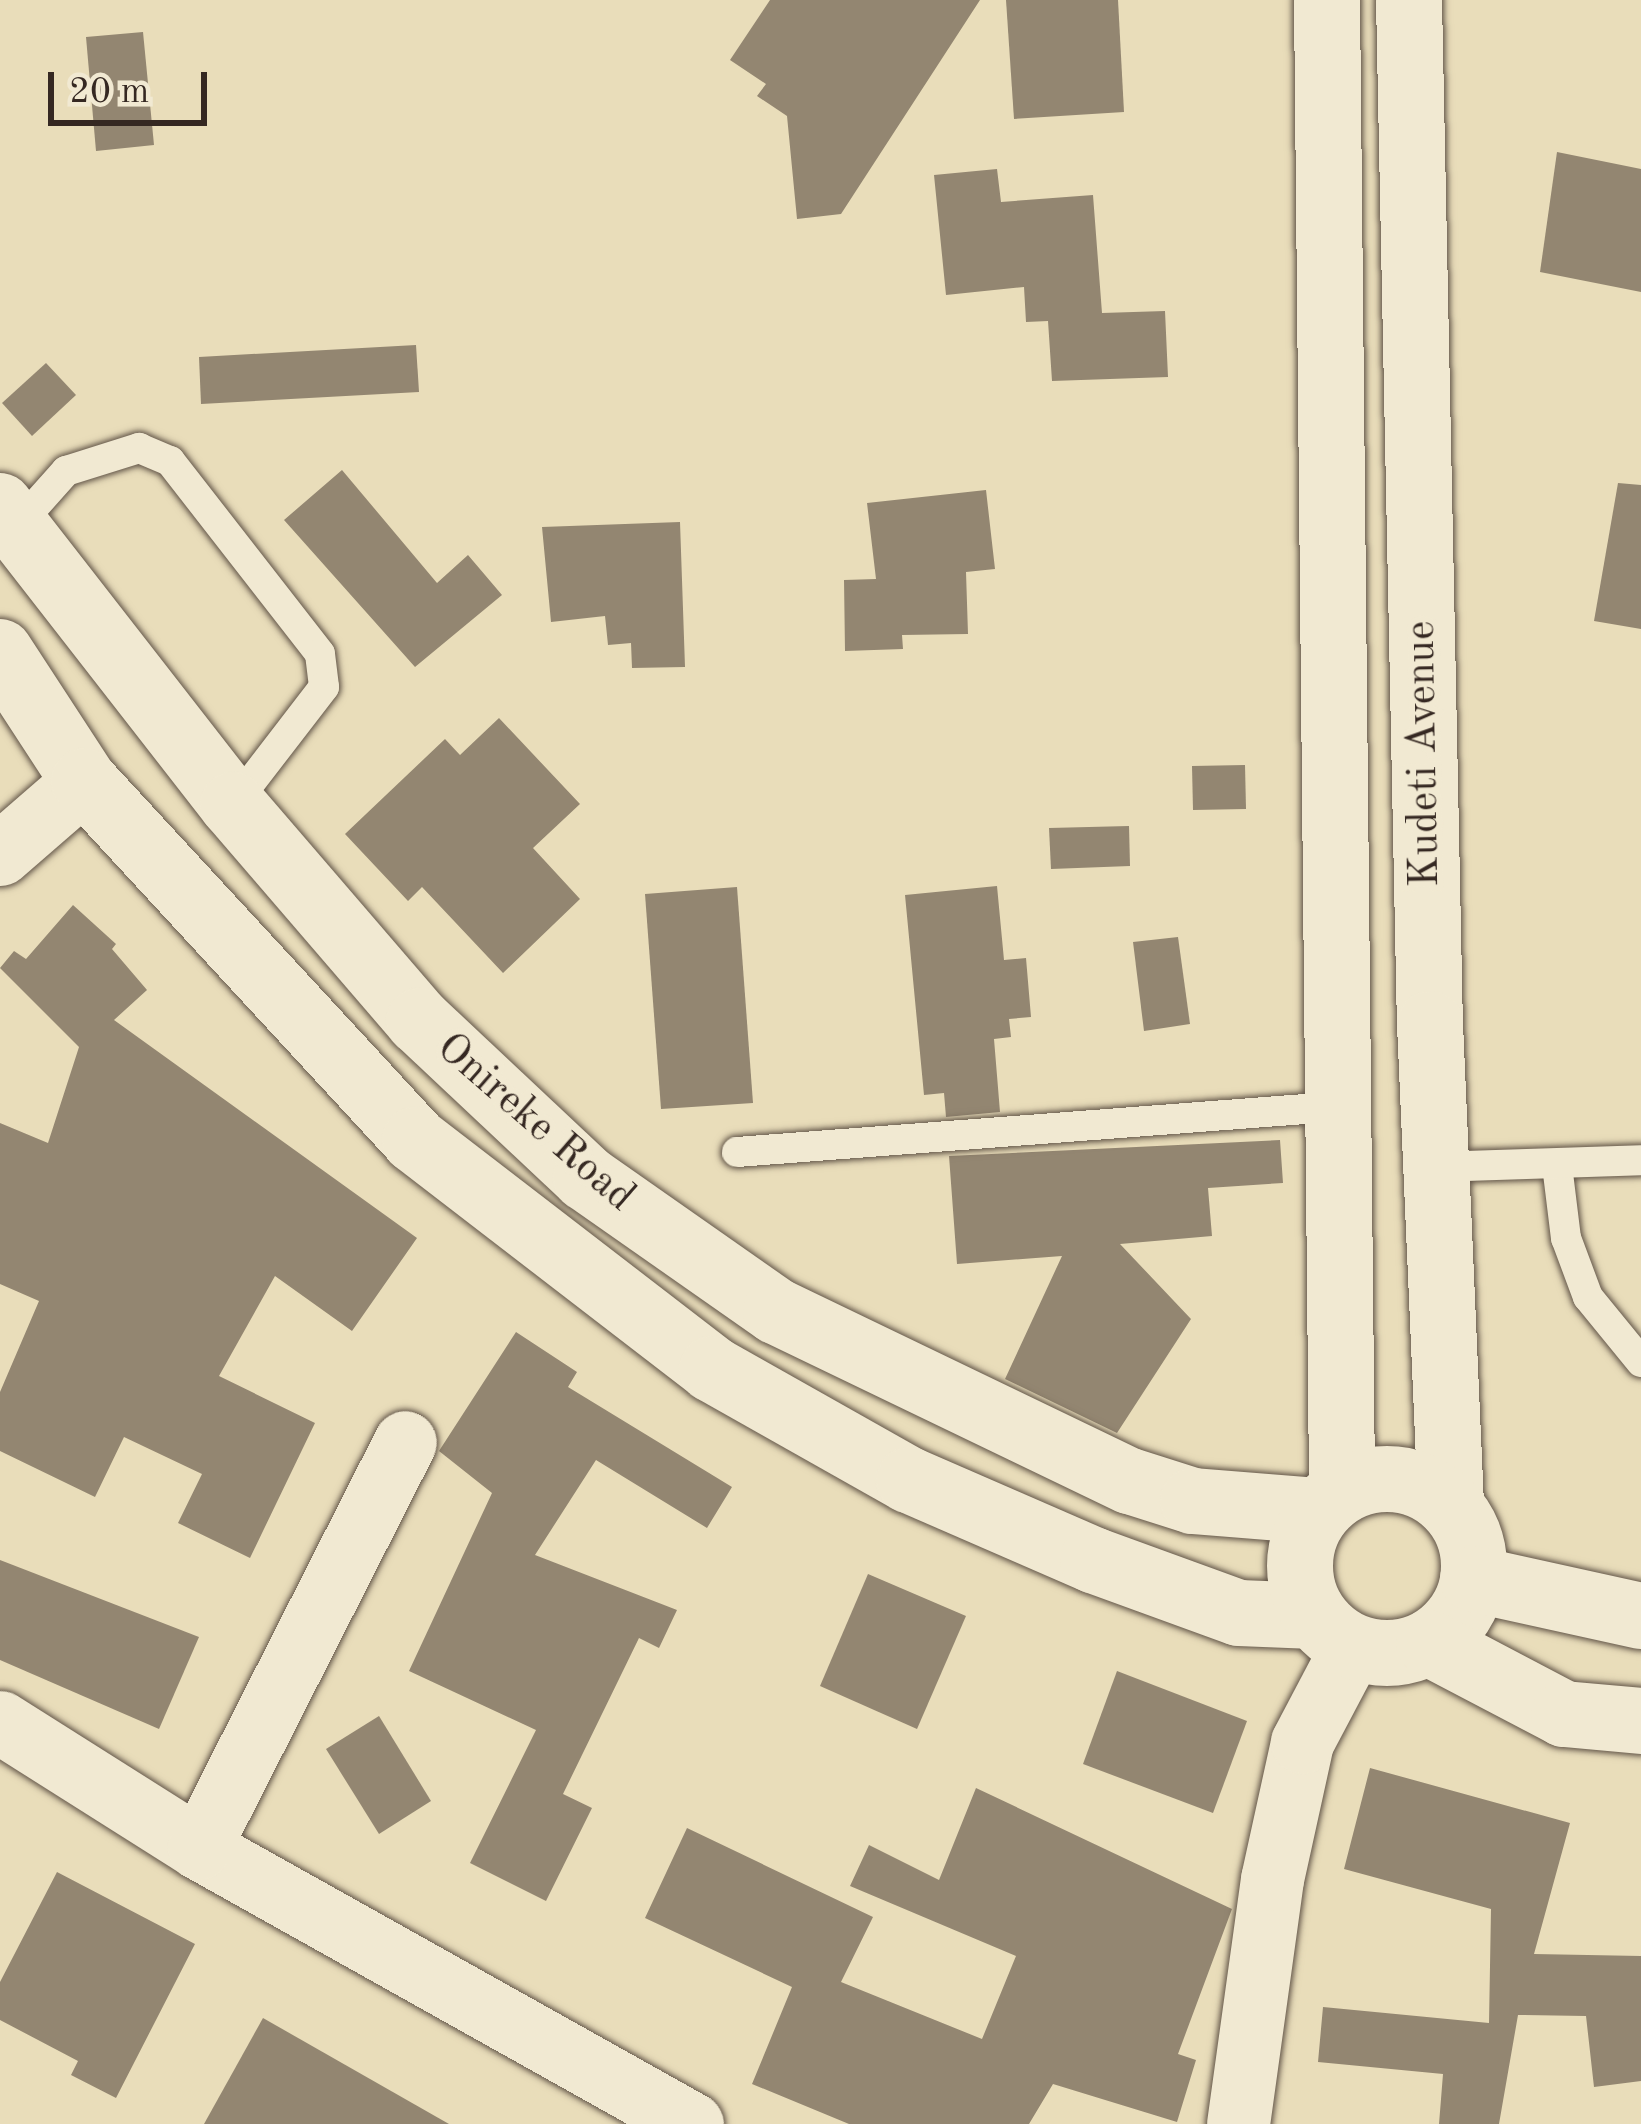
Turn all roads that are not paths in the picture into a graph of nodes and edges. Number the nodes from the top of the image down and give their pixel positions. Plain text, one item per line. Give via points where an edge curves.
1 (1327, 0) edge
2 (1409, 0) edge
3 (8, 516) edge
4 (0, 652) edge
5 (84, 781) junction
6 (233, 805) junction
7 (0, 854) edge
8 (1344, 1106) junction
9 (737, 1151) dead end
10 (1641, 1160) edge
11 (1557, 1165) junction
12 (1435, 1167) junction
13 (1641, 1362) edge
14 (405, 1442) dead end
15 (1330, 1500) junction
16 (1451, 1507) junction
17 (1473, 1579) junction
18 (1641, 1616) edge
19 (1333, 1631) junction
20 (1429, 1643) junction
21 (1641, 1721) edge
22 (0, 1722) edge
23 (199, 1847) junction
24 (692, 2124) edge
25 (1238, 2124) edge

1 - 8 main road, Kudeti Avenue
2 - 12 main road, Kudeti Avenue
3 - 6 main road, Onireke Road
3 - 6 lane via 66,471 139,448 170,461 320,654 324,687
4 - 5 main road, Onireke Road
5 - 7 street
5 - 19 main road, Onireke Road via 416,1140 712,1369 909,1480 1093,1560 1240,1613
6 - 15 main road, Onireke Road via 419,1021 569,1162 776,1311 1130,1480 1193,1501
8 - 9 lane
8 - 15 main road, Kudeti Avenue
10 - 11 lane
11 - 12 lane
11 - 13 lane via 1567,1238 1588,1297
12 - 16 main road, Kudeti Avenue
14 - 23 street
15 - 16 main road via 1399,1480
15 - 19 main road via 1302,1544 1300,1581
16 - 17 main road via 1470,1540
17 - 18 main road
17 - 20 main road via 1466,1604
19 - 20 main road via 1378,1654
19 - 25 street via 1271,1879
20 - 21 main road via 1564,1714
22 - 23 street
23 - 24 street

